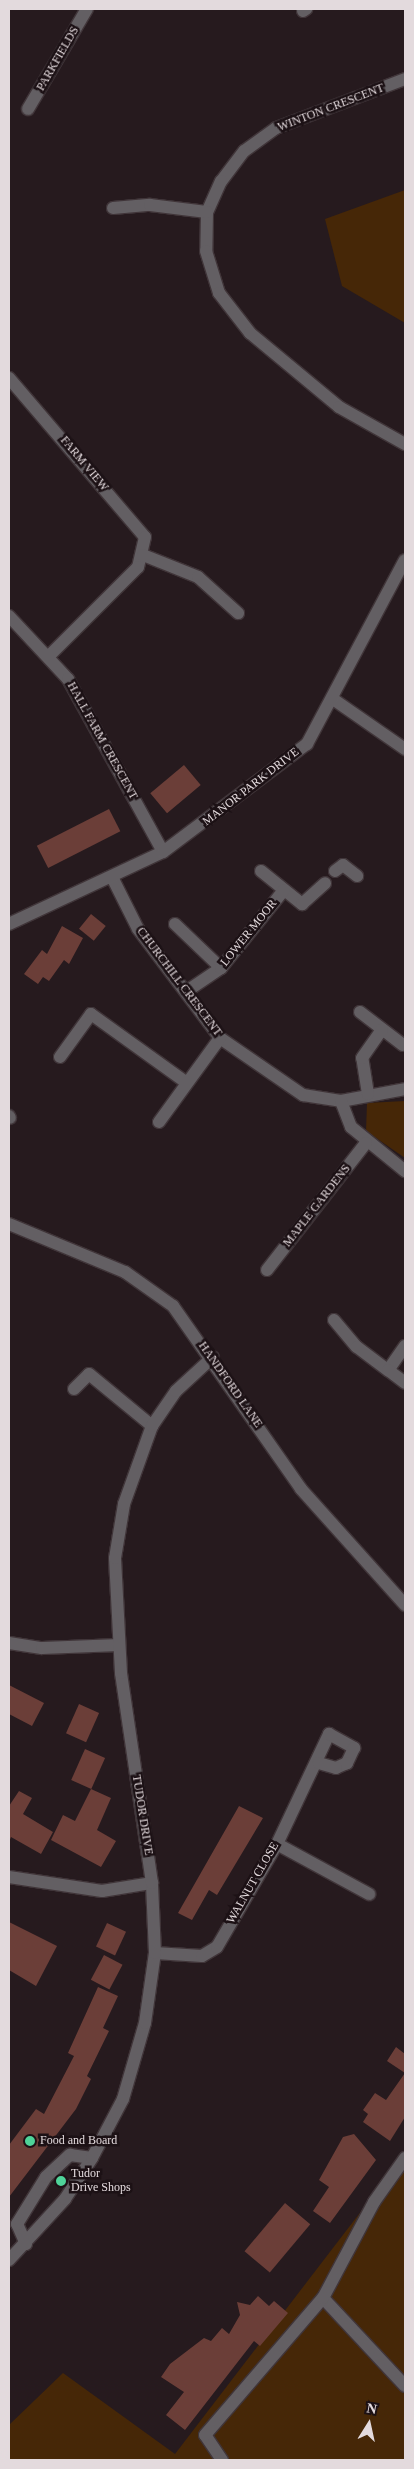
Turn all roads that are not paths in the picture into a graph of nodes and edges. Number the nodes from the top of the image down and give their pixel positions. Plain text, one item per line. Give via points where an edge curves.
1 (87, 9) edge
2 (405, 79) edge
3 (28, 109) dead end
4 (113, 208) dead end
5 (207, 212) junction
6 (9, 378) edge
7 (405, 444) edge
8 (143, 555) junction
9 (405, 560) edge
10 (238, 613) dead end
11 (9, 616) edge
12 (48, 656) junction
13 (333, 699) junction
14 (405, 750) edge
15 (163, 852) junction
16 (261, 871) dead end
17 (335, 871) dead end
18 (357, 876) dead end
19 (112, 877) junction
20 (325, 883) dead end
21 (284, 890) junction
22 (9, 924) edge
23 (175, 924) dead end
24 (221, 968) junction
25 (187, 990) junction
26 (360, 1012) dead end
27 (382, 1029) junction
28 (220, 1038) junction
29 (403, 1041) edge
30 (60, 1057) dead end
31 (187, 1083) junction
32 (405, 1089) edge
33 (368, 1094) junction
34 (341, 1101) junction
35 (159, 1122) dead end
36 (366, 1143) junction
37 (405, 1171) edge
38 (9, 1224) edge
39 (268, 1270) dead end
40 (334, 1320) dead end
41 (405, 1346) edge
42 (213, 1357) junction
43 (388, 1370) junction
44 (405, 1383) edge
45 (74, 1389) dead end
46 (152, 1426) junction
47 (405, 1605) edge
48 (9, 1643) edge
49 (119, 1645) junction
50 (319, 1763) dead end
51 (276, 1844) junction
52 (9, 1877) edge
53 (152, 1883) junction
54 (369, 1894) dead end
55 (156, 1953) junction
56 (92, 2158) junction
57 (405, 2158) edge
58 (13, 2226) edge
59 (26, 2244) junction
60 (9, 2260) edge
61 (323, 2298) junction
62 (405, 2386) edge
63 (222, 2460) edge

1 - 3 street, PARKFIELDS
2 - 5 street, WINTON CRESCENT via 276,128 244,151 220,180
4 - 5 street via 150,205
5 - 7 street, WINTON CRESCENT via 206,251 219,293 250,332 332,401
6 - 8 street, FARM VIEW via 145,537
8 - 10 street via 198,577
8 - 12 street via 138,567
9 - 13 street, MANOR PARK DRIVE
11 - 12 street, HALL FARM CRESCENT
12 - 15 street, HALL FARM CRESCENT via 68,680
13 - 14 street
13 - 15 street, MANOR PARK DRIVE via 307,744
15 - 19 street, MANOR PARK DRIVE
16 - 21 street, LOWER MOOR
17 - 18 street via 343,865
19 - 22 street, MANOR PARK DRIVE
19 - 25 street, CHURCHILL CRESCENT via 138,929
20 - 21 street, LOWER MOOR via 302,904
21 - 24 street, LOWER MOOR
23 - 24 street
24 - 25 street, LOWER MOOR
25 - 28 street, CHURCHILL CRESCENT
26 - 27 street
27 - 29 street
27 - 33 street via 362,1058
28 - 31 street
28 - 34 street, CHURCHILL CRESCENT via 303,1095
30 - 31 street via 92,1014
31 - 35 street
32 - 33 street, CHURCHILL CRESCENT
33 - 34 street, CHURCHILL CRESCENT
34 - 36 street via 351,1128
36 - 37 street
36 - 39 street, MAPLE GARDENS
38 - 42 street, HANDFORD LANE via 124,1272 173,1306
40 - 43 street via 357,1347
41 - 43 street
42 - 46 street, TUDOR DRIVE via 176,1391
42 - 47 street, HANDFORD LANE via 301,1489
43 - 44 street
45 - 46 street via 89,1374
46 - 49 street, TUDOR DRIVE via 124,1504 116,1558
48 - 49 street via 42,1648
49 - 53 street, TUDOR DRIVE
50 - 51 street, WALNUT CLOSE
51 - 54 street
51 - 55 street, WALNUT CLOSE via 217,1947 202,1956
52 - 53 street via 102,1891
53 - 55 street, TUDOR DRIVE
55 - 56 street, TUDOR DRIVE via 145,2023 123,2099
56 - 58 street via 80,2154 61,2160
56 - 59 street, TUDOR DRIVE via 65,2199
57 - 61 street via 374,2202
58 - 59 street
59 - 60 street, TUDOR DRIVE
61 - 62 street
61 - 63 street via 205,2435

